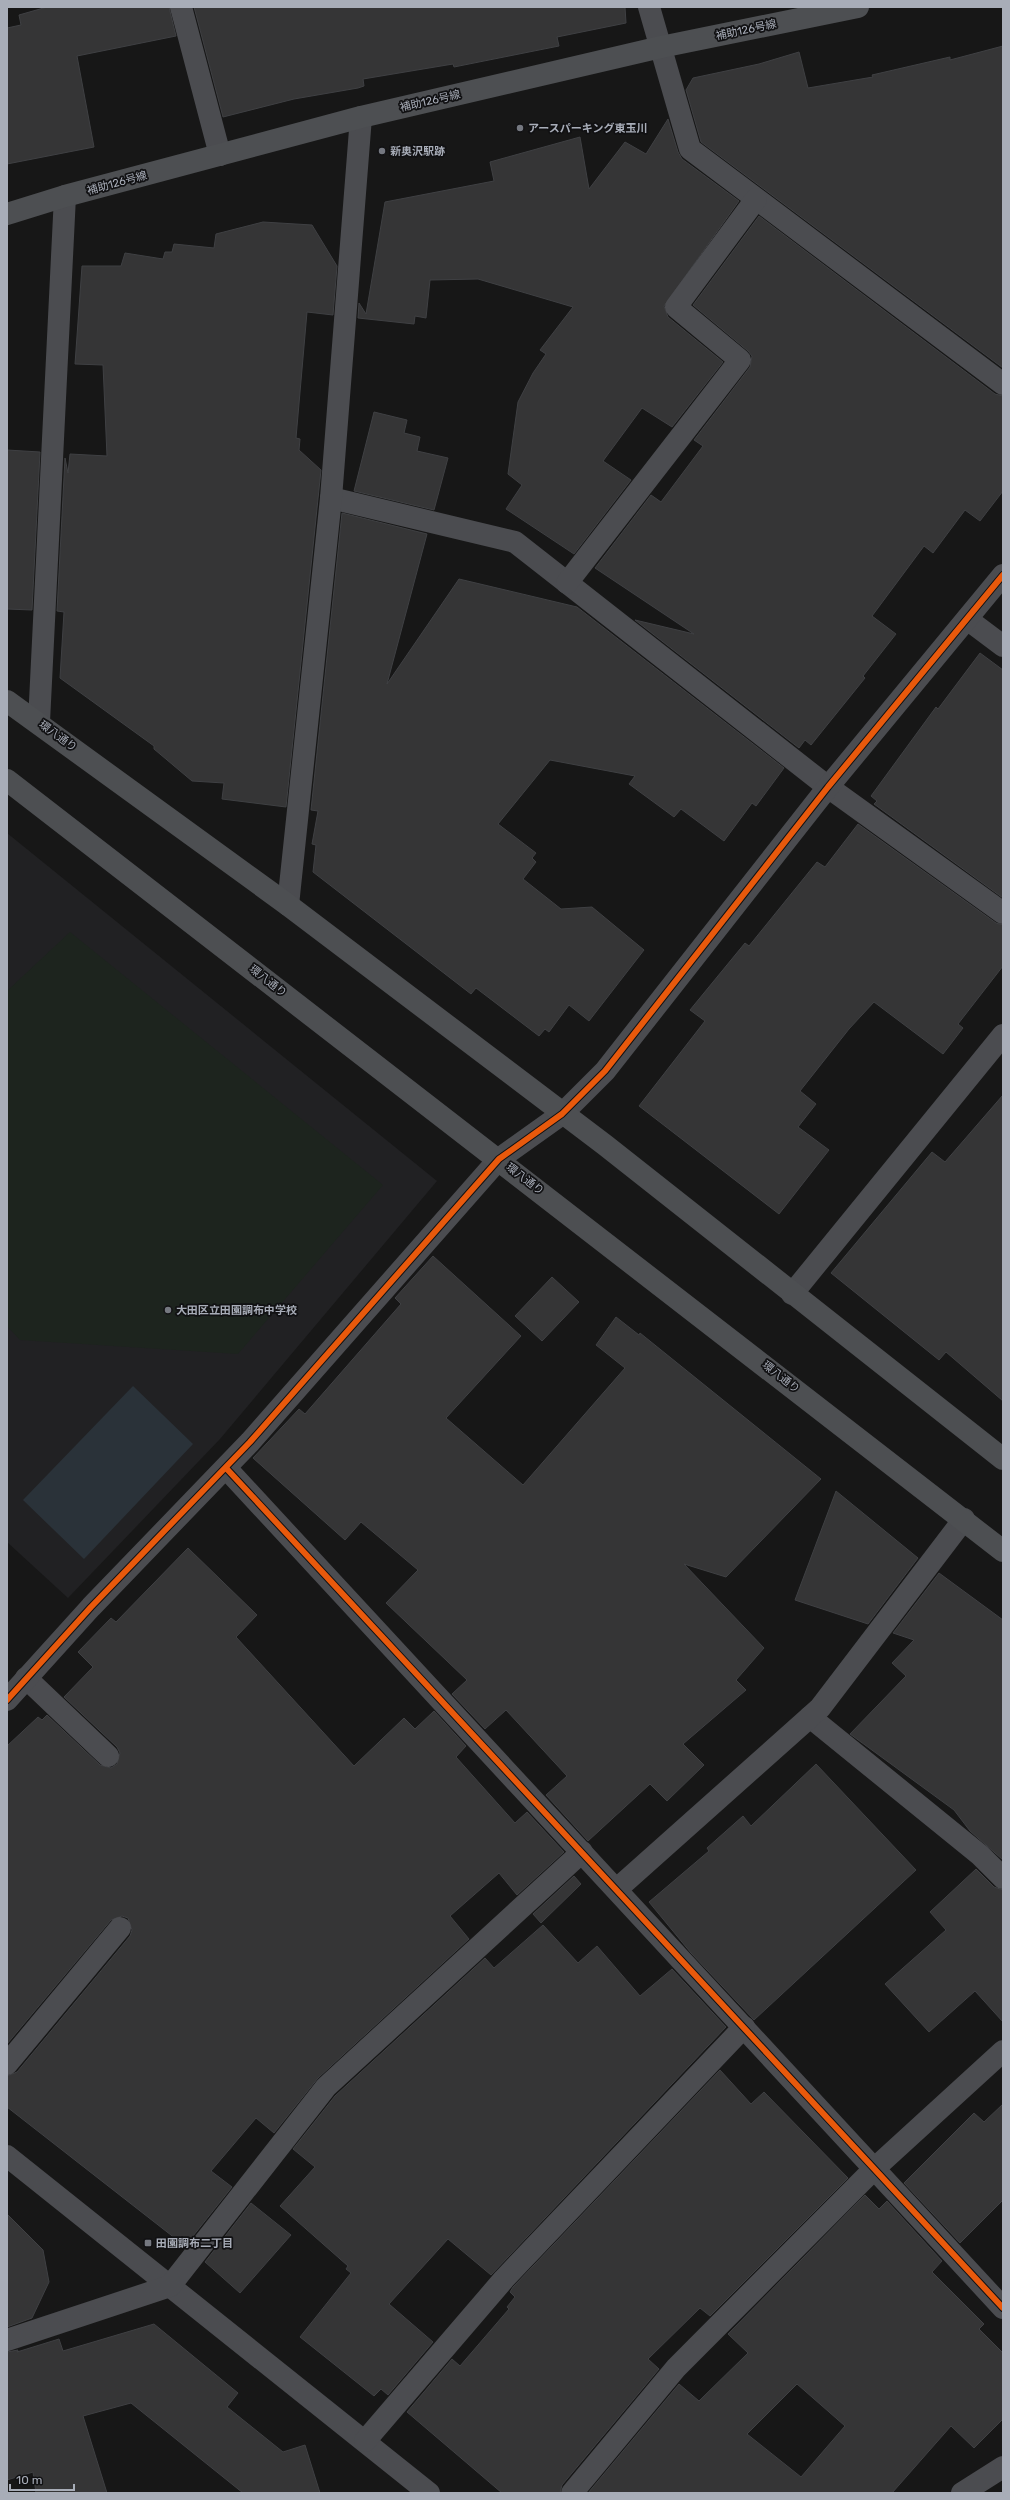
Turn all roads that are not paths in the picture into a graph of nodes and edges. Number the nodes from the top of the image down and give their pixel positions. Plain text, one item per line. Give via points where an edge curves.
1 (181, 7) edge
2 (650, 7) edge
3 (858, 7) edge
4 (661, 47) junction
5 (362, 117) junction
6 (220, 155) junction
7 (66, 196) junction
8 (756, 199) junction
9 (7, 214) edge
10 (1003, 384) edge
11 (331, 498) junction
12 (1003, 575) edge
13 (567, 583) junction
14 (967, 619) junction
15 (1003, 646) edge
16 (7, 701) edge
17 (39, 722) junction
18 (7, 780) edge
19 (828, 788) junction
20 (288, 905) junction
21 (1003, 913) edge
22 (1003, 1035) edge
23 (562, 1114) junction
24 (499, 1159) junction
25 (792, 1294) junction
26 (1003, 1459) edge
27 (226, 1468) junction
28 (964, 1519) junction
29 (1003, 1551) edge
30 (26, 1678) junction
31 (7, 1700) edge
32 (810, 1717) junction
33 (108, 1756) dead end
34 (582, 1852) junction
35 (1003, 1878) edge
36 (617, 1889) junction
37 (120, 1928) dead end
38 (744, 2027) junction
39 (1003, 2051) edge
40 (7, 2064) edge
41 (7, 2156) edge
42 (875, 2168) junction
43 (170, 2286) junction
44 (1003, 2308) edge
45 (7, 2340) edge
46 (365, 2441) junction
47 (1003, 2467) edge
48 (429, 2493) edge
49 (572, 2493) edge
50 (962, 2493) edge

1 - 6 street
2 - 4 street
3 - 4 main road, 補助126号線
4 - 5 main road, 補助126号線
4 - 8 street via 690,149
5 - 6 main road, 補助126号線
5 - 11 street
6 - 7 main road, 補助126号線
7 - 9 main road, 補助126号線
7 - 17 street
8 - 10 street
8 - 13 street via 676,307 740,360
11 - 13 street via 515,542
11 - 20 street
12 - 14 street
13 - 19 street
14 - 15 street
14 - 19 street
16 - 17 main road, 環八通り
17 - 20 main road, 環八通り
18 - 24 main road, 環八通り
19 - 21 street
19 - 23 street via 605,1071
20 - 23 main road, 環八通り
22 - 25 street
23 - 24 street
23 - 25 main road, 環八通り via 605,1145
24 - 27 street via 323,1362
24 - 28 main road, 環八通り
25 - 26 main road, 環八通り
27 - 30 street
27 - 34 street
28 - 29 main road, 環八通り
28 - 32 street via 820,1708
30 - 31 street
30 - 33 street
32 - 35 street via 980,1855
32 - 36 street
34 - 36 street
34 - 43 street via 326,2087
36 - 38 street
37 - 40 street
38 - 42 street
38 - 46 street via 504,2279
39 - 42 street
41 - 43 street
42 - 44 street
42 - 49 street via 676,2368
43 - 45 street
43 - 46 street
46 - 48 street
47 - 50 street

